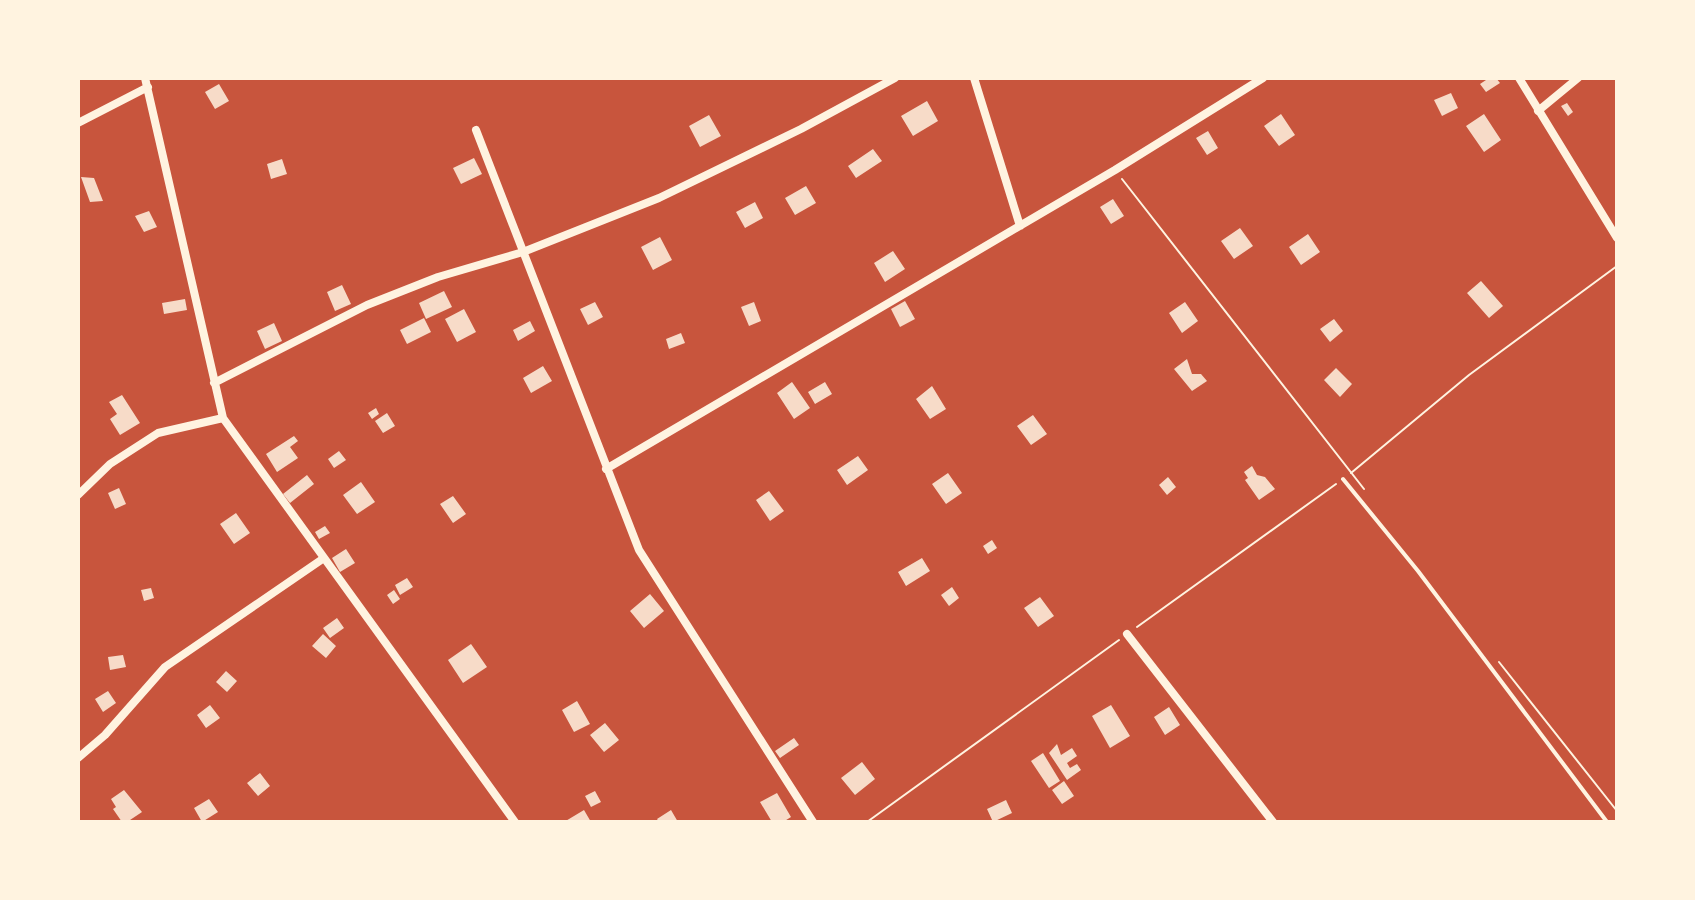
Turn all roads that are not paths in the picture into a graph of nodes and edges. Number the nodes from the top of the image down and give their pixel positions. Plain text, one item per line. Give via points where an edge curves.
1 (895, 78) edge
2 (974, 78) edge
3 (1263, 78) edge
4 (1519, 78) edge
5 (1578, 78) edge
6 (147, 82) edge
7 (1538, 111) junction
8 (78, 123) edge
9 (476, 130) dead end
10 (1020, 226) junction
11 (1617, 238) edge
12 (523, 252) junction
13 (214, 383) junction
14 (223, 418) junction
15 (606, 469) junction
16 (1343, 479) road end
17 (78, 495) edge
18 (324, 558) junction
19 (1127, 634) road end
20 (78, 758) edge
21 (515, 822) edge
22 (813, 822) edge
23 (1273, 822) edge
24 (1607, 822) edge

1 - 12 street via 659,198
2 - 10 street
3 - 10 street
4 - 7 street
5 - 7 street
6 - 8 street
6 - 13 street
7 - 11 street
9 - 12 street
10 - 15 street
12 - 13 street via 367,305
12 - 15 street
13 - 14 street
14 - 17 street via 158,433 110,464
14 - 18 street
15 - 22 street via 639,550
16 - 24 lane
18 - 20 street via 165,667
18 - 21 street
19 - 23 street

